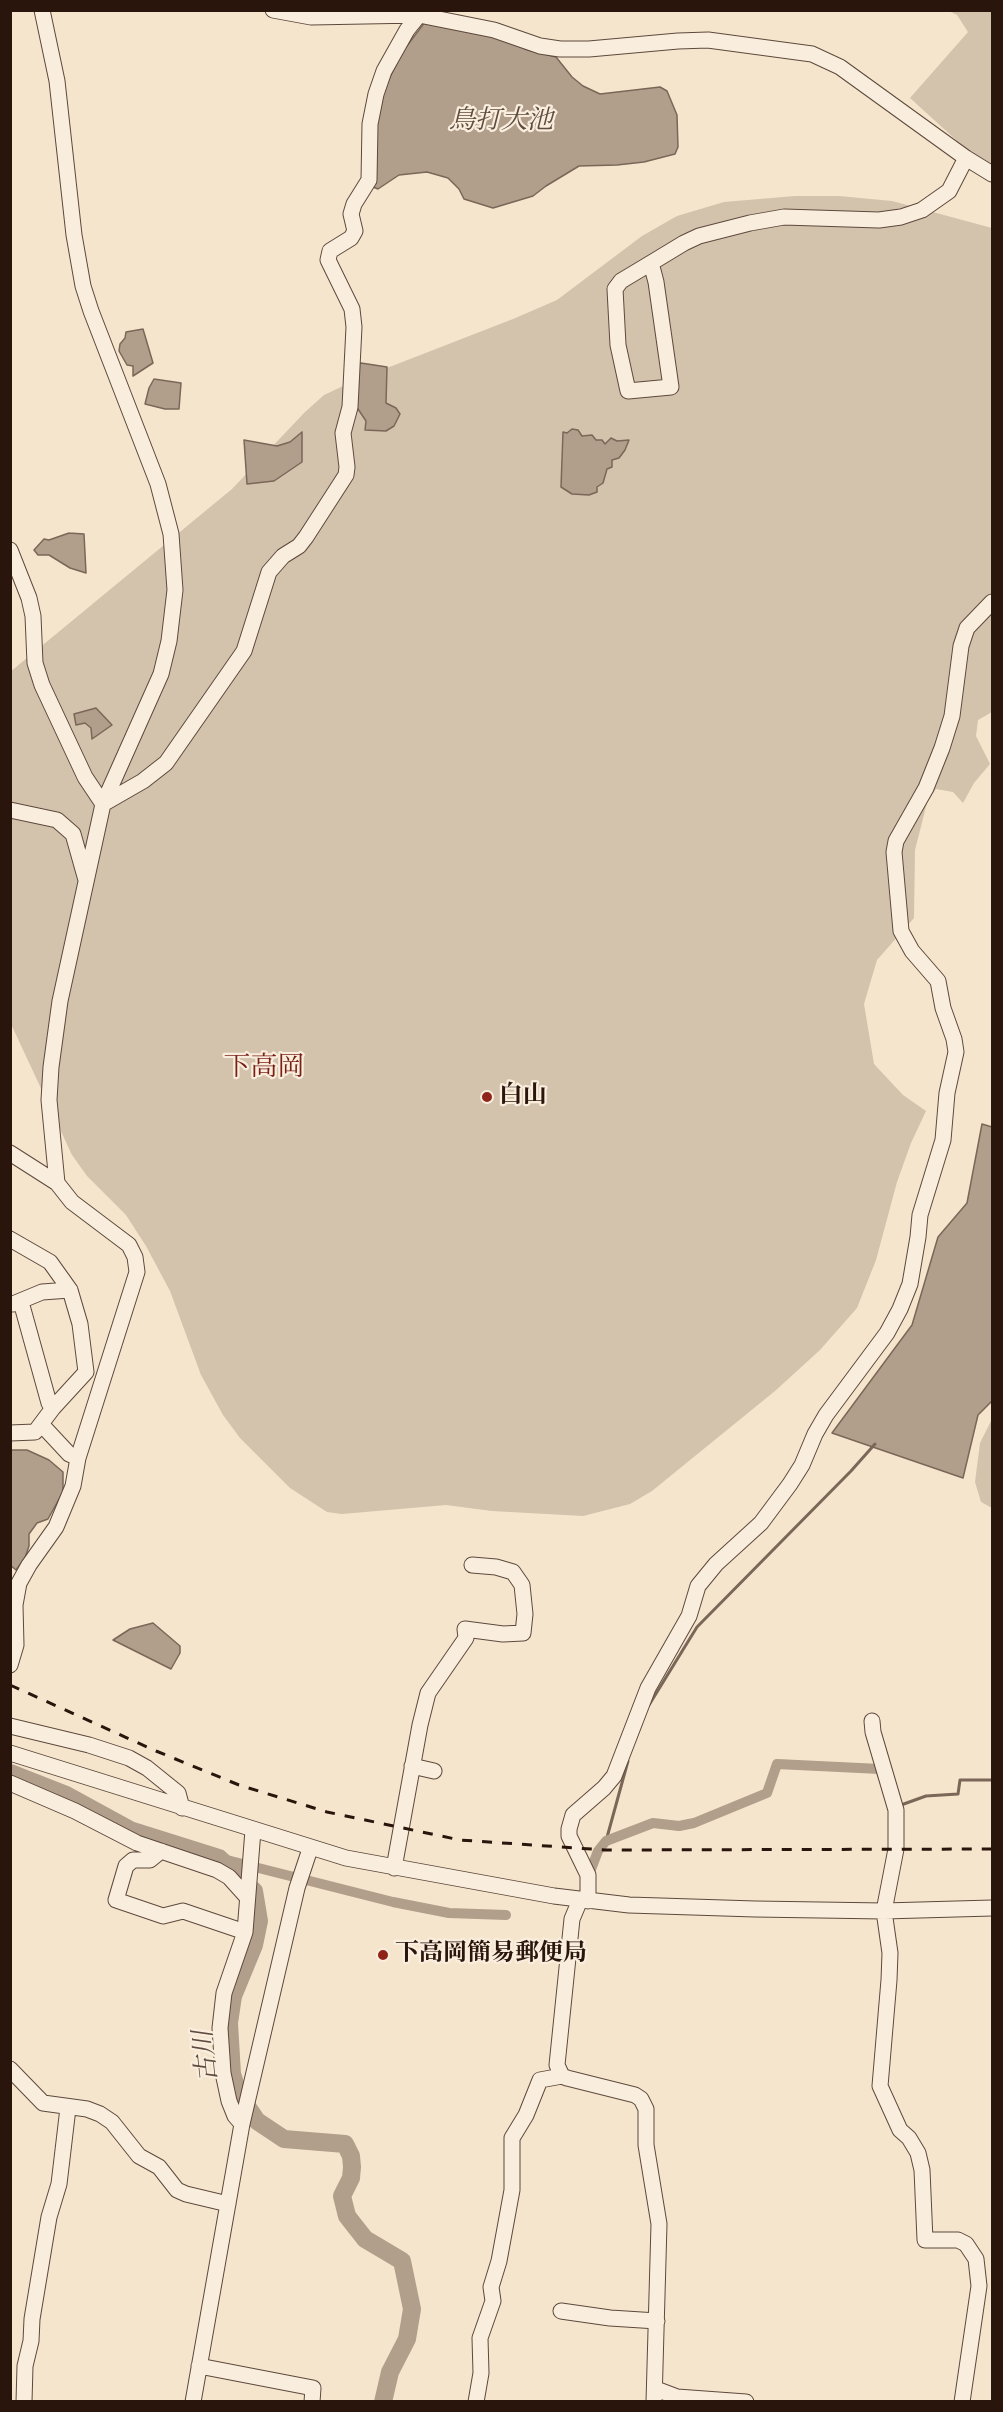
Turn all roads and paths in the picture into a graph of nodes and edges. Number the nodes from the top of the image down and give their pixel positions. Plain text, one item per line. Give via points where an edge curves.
1 (42, 10) edge
2 (273, 10) edge
3 (419, 15) junction
4 (966, 158) junction
5 (993, 174) edge
6 (651, 263) junction
7 (10, 550) edge
8 (993, 602) edge
9 (103, 804) junction
10 (10, 810) edge
11 (87, 881) junction
12 (10, 1153) edge
13 (57, 1183) junction
14 (10, 1239) edge
15 (70, 1290) junction
16 (16, 1303) edge
17 (53, 1408) junction
18 (42, 1425) junction
19 (10, 1433) edge
20 (78, 1458) junction
21 (472, 1565) dead end
22 (10, 1665) edge
23 (872, 1721) dead end
24 (10, 1726) edge
25 (10, 1753) edge
26 (412, 1766) junction
27 (434, 1771) dead end
28 (10, 1783) edge
29 (182, 1808) junction
30 (253, 1830) junction
31 (310, 1849) junction
32 (161, 1851) junction
33 (394, 1868) junction
34 (247, 1895) junction
35 (584, 1900) junction
36 (993, 1908) edge
37 (884, 1911) junction
38 (245, 1932) junction
39 (10, 2069) edge
40 (561, 2076) junction
41 (68, 2108) junction
42 (243, 2121) junction
43 (228, 2204) junction
44 (561, 2311) dead end
45 (657, 2321) junction
46 (199, 2366) junction
47 (655, 2395) edge
48 (24, 2402) edge
49 (193, 2402) edge
50 (312, 2402) edge
51 (476, 2402) edge
52 (746, 2402) edge
53 (962, 2402) edge

1 - 9 street via 57,81 83,286 158,484 175,565 174,608 162,674
2 - 3 street via 311,16
3 - 4 street via 560,49 708,40 812,54 840,67
3 - 9 street via 384,71 376,94 370,124 369,180 351,214 355,231 330,251 328,260 352,309 354,327 350,407 343,433 346,475 299,546 269,572 244,651 166,763
4 - 5 street
4 - 6 street via 949,191 922,210 901,217 784,217 750,223 699,236
6 - 6 street via 671,387 628,391 618,345 615,289
7 - 9 street via 29,598 35,663 42,686 85,777
8 - 35 street via 967,628 945,738 926,788 896,841 894,852 901,931 912,951 938,981 956,1052 943,1140 920,1215 910,1284 887,1333 826,1415 790,1484 760,1523 698,1586 686,1622 648,1688 614,1776 573,1815 569,1828 573,1849 588,1875
9 - 11 street
10 - 11 street via 57,820 73,834
11 - 13 street via 60,1001 51,1067 49,1100
12 - 13 street
13 - 20 street via 72,1203 129,1245 137,1272
14 - 15 street via 50,1262
15 - 16 street via 42,1292
15 - 17 street via 80,1324 86,1372
16 - 17 street
17 - 18 street
18 - 19 street via 35,1432
18 - 20 street via 69,1454
20 - 22 street via 73,1486 56,1527 19,1584 16,1645
21 - 26 street via 513,1572 522,1585 523,1633 465,1629 466,1638 428,1693
23 - 37 street via 895,1807 896,1849
24 - 29 street via 129,1758 178,1793
25 - 29 street
26 - 27 street
26 - 33 street
28 - 32 street
29 - 30 street
30 - 31 street
30 - 34 street
31 - 33 street
31 - 42 street via 297,1888
32 - 34 street via 217,1870
32 - 38 street via 150,1860 132,1860 126,1866 116,1900 163,1916 183,1911
33 - 35 street
34 - 38 street
35 - 37 street
35 - 40 street via 572,1919 557,2058
36 - 37 street
37 - 53 street via 890,1980 880,2085 900,2130 918,2153 925,2240 958,2240 966,2244 979,2271
38 - 42 street via 224,1993 220,2028 229,2101 235,2116
39 - 41 street via 43,2103
40 - 45 street via 635,2095 646,2109 646,2145 659,2224
40 - 51 street via 540,2080 512,2138 512,2190 491,2287 493,2301 480,2338
41 - 43 street via 100,2114 112,2122 139,2156 159,2167 177,2190
41 - 48 street via 60,2175 32,2319
42 - 43 street
43 - 46 street
44 - 45 street
45 - 47 street
46 - 49 street
46 - 50 street via 314,2388
47 - 52 street

